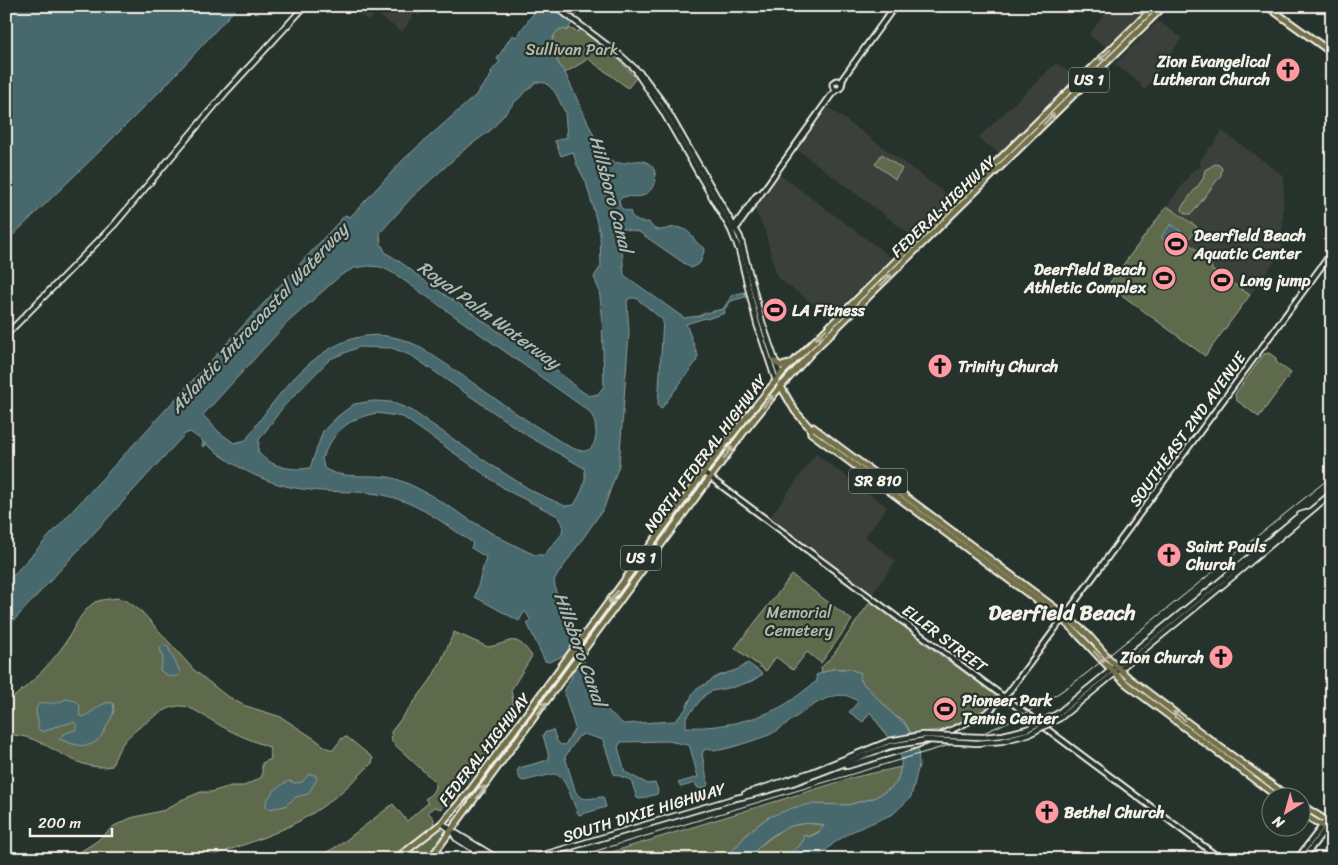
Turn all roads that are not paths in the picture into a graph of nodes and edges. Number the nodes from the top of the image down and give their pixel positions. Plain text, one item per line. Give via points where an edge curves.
1 (305, 6) edge
2 (555, 6) edge
3 (895, 6) edge
4 (1164, 6) edge
5 (1267, 6) edge
6 (1155, 7) edge
7 (1146, 15) junction
8 (1150, 20) junction
9 (1130, 40) junction
10 (1332, 53) edge
11 (635, 70) junction
12 (840, 83) junction
13 (835, 89) junction
14 (1031, 128) junction
15 (673, 130) junction
16 (1018, 141) junction
17 (1027, 141) junction
18 (688, 147) junction
19 (686, 152) junction
20 (1014, 154) junction
21 (697, 162) junction
22 (977, 181) junction
23 (969, 189) junction
24 (975, 192) junction
25 (965, 202) junction
26 (734, 228) junction
27 (921, 236) junction
28 (914, 243) junction
29 (919, 247) junction
30 (1332, 252) edge
31 (911, 255) junction
32 (743, 267) junction
33 (750, 276) junction
34 (759, 323) junction
35 (6, 335) edge
36 (775, 362) junction
37 (790, 364) junction
38 (780, 375) junction
39 (776, 381) junction
40 (781, 386) junction
41 (810, 428) junction
42 (746, 429) joint
43 (704, 473) junction
44 (710, 478) junction
45 (884, 486) junction
46 (892, 486) junction
47 (1332, 493) edge
48 (669, 520) junction
49 (670, 532) junction
50 (639, 561) junction
51 (630, 573) junction
52 (639, 574) junction
53 (631, 586) junction
54 (1065, 618) junction
55 (580, 643) joint
56 (584, 651) joint
57 (1115, 670) junction
58 (1004, 698) junction
59 (952, 730) joint
60 (514, 731) junction
61 (506, 742) junction
62 (890, 744) junction
63 (515, 745) junction
64 (508, 756) junction
65 (841, 760) junction
66 (836, 768) junction
67 (1266, 788) edge
68 (1276, 788) edge
69 (736, 798) junction
70 (1310, 811) edge
71 (1332, 813) edge
72 (1310, 816) edge
73 (442, 822) junction
74 (1328, 824) edge
75 (452, 831) junction
76 (1332, 832) edge
77 (396, 859) edge
78 (430, 859) edge
79 (489, 859) edge
80 (498, 859) edge
81 (530, 859) edge
82 (1221, 859) edge
83 (1298, 859) edge
84 (1303, 859) edge

1 - 35 main road via 236,80 118,220
2 - 11 main road, SR 810 via 613,48
3 - 12 street
4 - 8 main road, FEDERAL HIGHWAY / US 1
5 - 10 main road
6 - 7 main road, FEDERAL HIGHWAY / US 1
6 - 8 main road
7 - 9 main road
7 -> 14 main road, FEDERAL HIGHWAY / US 1
8 - 9 main road, FEDERAL HIGHWAY / US 1
17 -> 9 main road, FEDERAL HIGHWAY / US 1
11 - 15 main road, SR 810
11 - 18 main road, SR 810 via 657,93
12 - 13 street via 840,89
12 - 13 street via 834,82
13 - 26 street via 759,198
14 - 16 main road, FEDERAL HIGHWAY / US 1
14 - 17 main road
15 - 18 main road
15 - 19 main road, SR 810
16 - 20 main road
16 - 22 main road, FEDERAL HIGHWAY / US 1
17 - 20 main road, FEDERAL HIGHWAY / US 1
18 - 21 main road, SR 810
19 - 21 main road
19 - 26 main road, SR 810
20 - 24 main road, FEDERAL HIGHWAY / US 1
21 - 26 main road, SR 810
22 - 23 main road, FEDERAL HIGHWAY / US 1
22 - 24 main road
23 - 25 main road
23 - 27 main road, FEDERAL HIGHWAY / US 1
24 - 25 main road, FEDERAL HIGHWAY / US 1
25 - 29 main road, FEDERAL HIGHWAY / US 1
26 - 32 main road, SR 810
26 - 33 main road, SR 810
27 - 28 main road, FEDERAL HIGHWAY / US 1
27 - 29 main road
28 - 31 main road
28 -> 37 main road, FEDERAL HIGHWAY / US 1
29 - 31 main road, FEDERAL HIGHWAY / US 1
30 - 54 street, SOUTHEAST 2ND AVENUE
40 -> 31 main road, FEDERAL HIGHWAY / US 1
32 - 33 main road
32 - 34 main road, SR 810 via 754,315
33 - 34 main road, SR 810
34 - 36 main road, SR 810
34 - 39 main road, SR 810
36 - 37 main road via 781,366
36 - 38 main road, SR 810
37 - 38 main road, FEDERAL HIGHWAY / US 1
38 - 39 main road, NORTH FEDERAL HIGHWAY / US 1
38 - 40 main road, SR 810
39 - 40 main road, SR 810
39 - 43 main road, NORTH FEDERAL HIGHWAY / US 1
40 - 41 main road, SR 810 via 795,411
42 -> 40 main road, FEDERAL HIGHWAY / US 1
41 - 45 main road, SR 810 via 811,432
41 - 46 main road, SR 810
44 -> 42 main road, NORTH FEDERAL HIGHWAY / US 1
43 - 44 street, ELLER STREET
43 - 48 main road, NORTH FEDERAL HIGHWAY / US 1
44 - 49 main road, NORTH FEDERAL HIGHWAY / US 1
44 - 58 street, ELLER STREET
45 - 46 main road
45 - 54 main road, SR 810
46 - 54 main road, SR 810
47 - 57 main road via 1300,515
48 - 49 main road via 672,524
48 - 50 main road, NORTH FEDERAL HIGHWAY / US 1
49 - 52 main road, NORTH FEDERAL HIGHWAY / US 1
50 - 51 main road, NORTH FEDERAL HIGHWAY / US 1
50 - 52 main road
51 - 53 main road
51 -> 55 main road, NORTH FEDERAL HIGHWAY / US 1
52 - 53 main road, NORTH FEDERAL HIGHWAY / US 1
53 - 56 main road, NORTH FEDERAL HIGHWAY / US 1
54 - 57 main road, SR 810 via 1088,635
54 - 58 street, SOUTHEAST 2ND AVENUE
55 - 60 main road, FEDERAL HIGHWAY / US 1
63 -> 56 main road, FEDERAL HIGHWAY / US 1
57 - 62 main road, bridge via 1058,716 1031,733 1002,741 977,743 927,740
57 - 67 main road, SR 810 via 1136,692
68 -> 57 main road, SR 810
58 - 59 street, SOUTHEAST 2ND AVENUE via 984,715
58 - 82 street, ELLER STREET
59 - 66 main road via 920,744
60 - 61 main road, FEDERAL HIGHWAY / US 1
60 - 63 main road
61 - 64 main road via 510,748
61 - 73 main road, FEDERAL HIGHWAY / US 1 via 468,794
62 - 65 main road, SOUTH DIXIE HIGHWAY
62 - 66 main road
63 - 64 main road, FEDERAL HIGHWAY / US 1
75 -> 64 main road, FEDERAL HIGHWAY / US 1
65 - 66 main road
65 - 69 main road, SOUTH DIXIE HIGHWAY
66 - 69 main road, SOUTH DIXIE HIGHWAY
69 - 81 main road, SOUTH DIXIE HIGHWAY
70 - 74 main road
71 - 74 street
72 - 74 main road
73 - 75 main road
73 - 77 main road, FEDERAL HIGHWAY / US 1
74 - 76 main road
74 - 83 street
74 - 84 street
75 - 78 main road, FEDERAL HIGHWAY / US 1
75 - 79 main road via 456,838
75 - 80 main road

